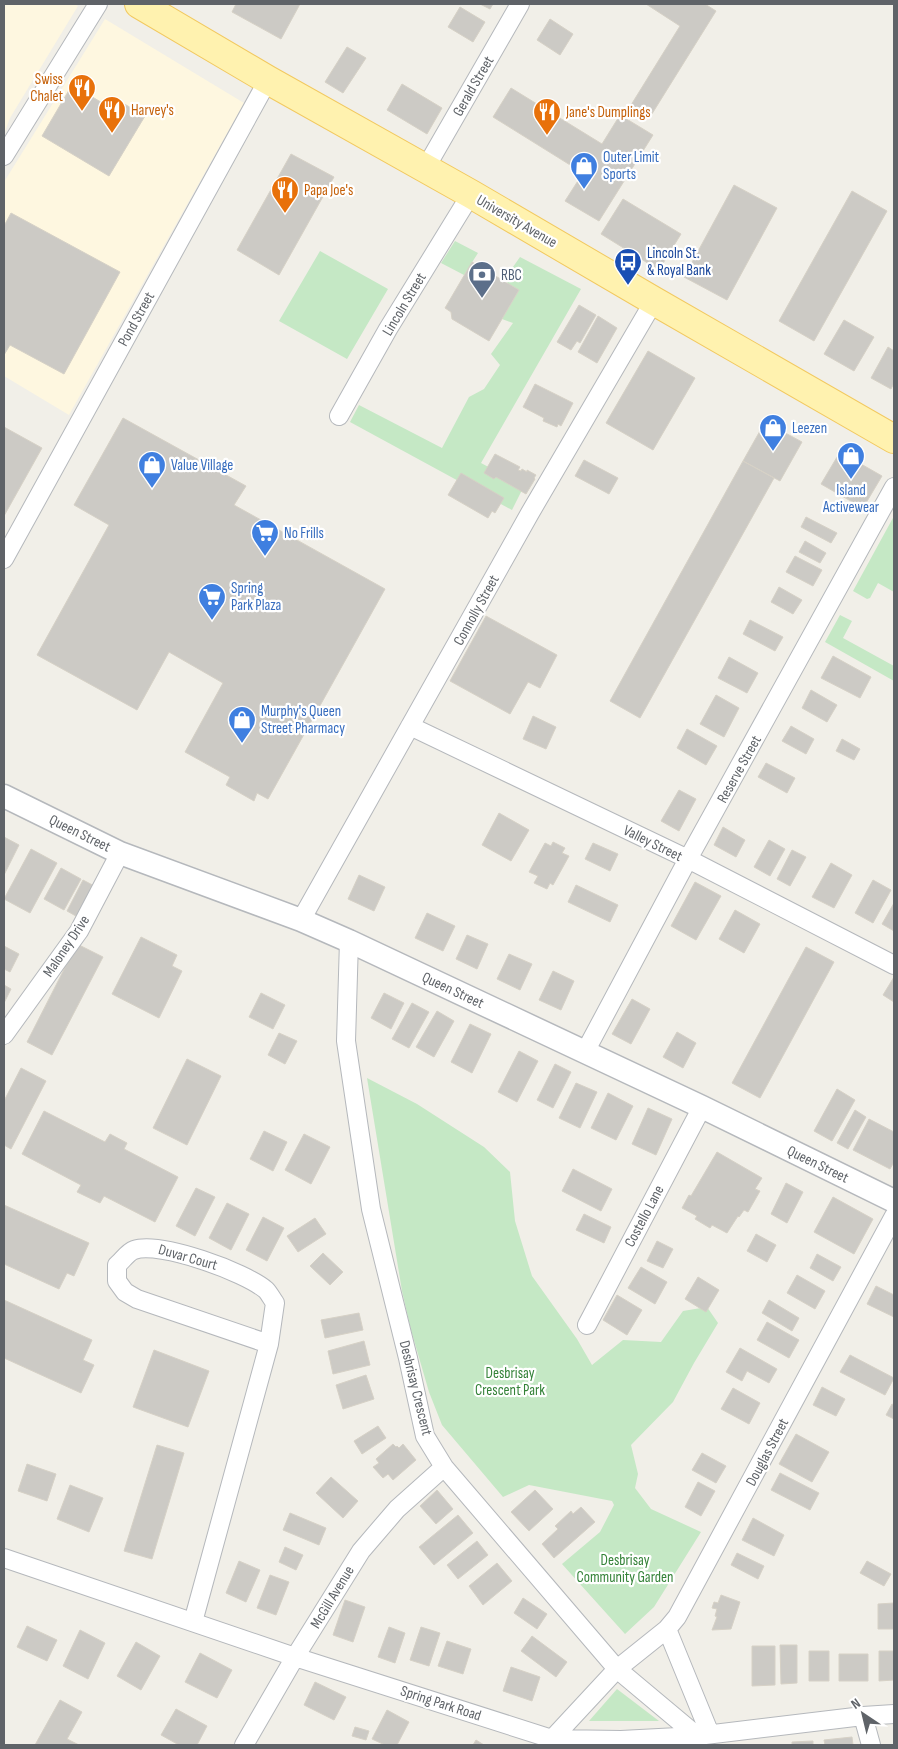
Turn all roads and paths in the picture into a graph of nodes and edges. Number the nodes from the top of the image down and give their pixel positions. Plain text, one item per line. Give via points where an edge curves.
1 (98, 4) edge
2 (139, 4) edge
3 (520, 4) edge
4 (268, 80) junction
5 (4, 156) edge
6 (425, 169) junction
7 (471, 194) junction
8 (654, 301) junction
9 (339, 416) dead end
10 (894, 439) edge
11 (894, 486) edge
12 (4, 559) edge
13 (410, 726) junction
14 (4, 796) edge
15 (120, 853) junction
16 (688, 860) junction
17 (301, 920) junction
18 (349, 941) junction
19 (894, 964) edge
20 (4, 1035) edge
21 (585, 1052) junction
22 (702, 1107) junction
23 (894, 1201) edge
24 (894, 1216) edge
25 (587, 1325) dead end
26 (268, 1344) junction
27 (444, 1467) junction
28 (4, 1558) edge
29 (193, 1622) junction
30 (667, 1629) junction
31 (295, 1657) junction
32 (617, 1669) junction
33 (894, 1714) edge
34 (863, 1716) junction
35 (703, 1735) junction
36 (551, 1742) edge
37 (244, 1745) edge
38 (871, 1745) edge

1 - 5 street
2 - 4 main road, University Avenue
3 - 6 street, Gerald Street
4 - 6 main road, University Avenue
4 - 12 street, Pond Street
6 - 7 main road, University Avenue
7 - 8 main road, University Avenue
7 - 9 street, Lincoln Street
8 - 10 main road, University Avenue
8 - 13 street, Connolly Street
11 - 16 street, Reserve Street
13 - 16 street, Valley Street
13 - 17 street, Connolly Street
14 - 15 street, Queen Street
15 - 17 street, Queen Street
15 - 20 street, Maloney Drive via 79,931
16 - 19 street, Valley Street
16 - 21 street, Reserve Street
17 - 18 street, Queen Street
18 - 21 street, Queen Street
18 - 27 street, Desbrisay Crescent via 346,1041 372,1209 425,1436
21 - 22 street, Queen Street
22 - 23 street, Queen Street
22 - 25 street, Costello Lane
24 - 30 street, Douglas Street via 677,1617
26 - 26 street, Duvar Court via 275,1303 266,1290 228,1268 151,1247 133,1250 117,1265 117,1282 137,1299
26 - 29 street, Duvar Court
27 - 31 street, McGill Avenue via 372,1537 351,1565
27 - 32 street, Desbrisay Crescent
28 - 29 street, Spring Park Road
29 - 31 street, Spring Park Road
30 - 32 street, Douglas Street
30 - 35 street
31 - 36 street, Spring Park Road
31 - 37 street, McGill Avenue
32 - 35 street, Desbrisay Crescent
32 - 36 street, Douglas Street
33 - 34 street, Spring Park Road
34 - 35 street, Spring Park Road
34 - 38 street
35 - 36 street, Spring Park Road

